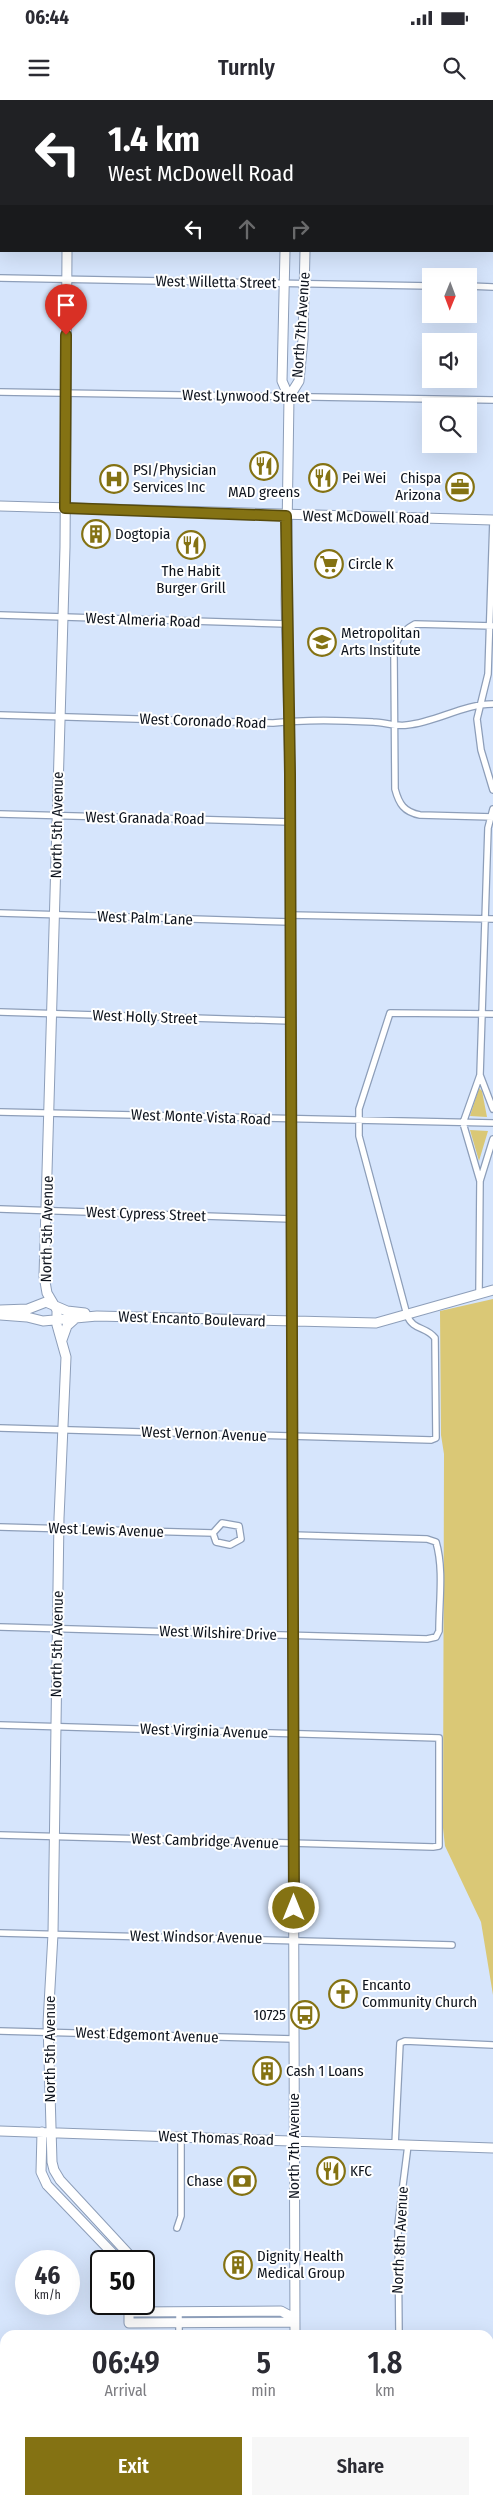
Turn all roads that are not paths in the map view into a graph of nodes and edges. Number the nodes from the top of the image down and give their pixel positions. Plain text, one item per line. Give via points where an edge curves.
1 (67, 252) edge
2 (285, 252) edge
3 (305, 252) edge
4 (0, 278) edge
5 (66, 279) junction
6 (285, 284) junction
7 (305, 284) junction
8 (422, 286) edge
9 (478, 286) edge
10 (493, 287) edge
11 (0, 392) edge
12 (65, 393) junction
13 (289, 397) junction
14 (493, 400) edge
15 (0, 506) edge
16 (65, 508) junction
17 (286, 516) junction
18 (493, 520) edge
19 (0, 615) edge
20 (62, 617) junction
21 (287, 624) junction
22 (492, 626) edge
23 (479, 704) junction
24 (493, 704) edge
25 (0, 715) edge
26 (60, 717) junction
27 (290, 721) junction
28 (394, 725) junction
29 (493, 790) edge
30 (493, 809) edge
31 (0, 814) edge
32 (58, 816) junction
33 (492, 817) edge
34 (290, 822) junction
35 (0, 913) edge
36 (56, 915) junction
37 (290, 918) junction
38 (485, 918) junction
39 (493, 918) edge
40 (0, 1012) edge
41 (53, 1014) junction
42 (482, 1014) junction
43 (493, 1014) edge
44 (291, 1021) junction
45 (480, 1075) junction
46 (493, 1109) edge
47 (0, 1112) edge
48 (50, 1112) junction
49 (291, 1120) junction
50 (358, 1121) junction
51 (463, 1123) junction
52 (493, 1123) edge
53 (493, 1139) edge
54 (480, 1181) junction
55 (0, 1209) edge
56 (46, 1210) junction
57 (291, 1219) junction
58 (493, 1290) edge
59 (479, 1293) junction
60 (55, 1305) junction
61 (0, 1310) edge
62 (407, 1315) junction
63 (0, 1316) edge
64 (97, 1316) junction
65 (57, 1318) junction
66 (76, 1318) junction
67 (292, 1322) junction
68 (62, 1341) junction
69 (0, 1428) edge
70 (62, 1430) junction
71 (292, 1437) junction
72 (0, 1527) edge
73 (59, 1529) junction
74 (212, 1533) junction
75 (292, 1536) junction
76 (0, 1626) edge
77 (57, 1628) junction
78 (293, 1635) junction
79 (0, 1725) edge
80 (55, 1727) junction
81 (294, 1734) junction
82 (0, 1835) edge
83 (54, 1836) junction
84 (293, 1843) junction
85 (439, 1846) joint
86 (0, 1933) edge
87 (53, 1934) junction
88 (294, 1940) junction
89 (452, 1945) dead end
90 (0, 2031) edge
91 (48, 2032) junction
92 (294, 2039) junction
93 (493, 2044) edge
94 (0, 2131) edge
95 (46, 2133) junction
96 (181, 2137) junction
97 (294, 2141) junction
98 (395, 2145) junction
99 (408, 2145) junction
100 (492, 2147) edge
101 (177, 2228) dead end
102 (117, 2242) junction
103 (110, 2250) joint
104 (124, 2250) edge
105 (155, 2310) edge
106 (179, 2312) junction
107 (129, 2315) edge
108 (140, 2315) edge
109 (294, 2320) junction
110 (142, 2323) junction
111 (179, 2323) junction
112 (179, 2330) edge
113 (295, 2330) edge
114 (399, 2330) edge

1 - 5 street, North 5th Avenue
2 - 6 street, North 7th Avenue
3 - 7 street, North 7th Avenue
4 - 5 street, West Willetta Street
5 - 6 street, West Willetta Street
5 - 12 street, North 5th Avenue
6 - 7 street, West Willetta Street
6 - 13 street, North 7th Avenue via 282,381
7 - 8 street, West Willetta Street
7 - 13 street, North 7th Avenue via 299,381
9 - 10 street
11 - 12 street, West Lynwood Street
12 - 13 street, West Lynwood Street
12 - 16 street, North 5th Avenue
13 - 14 street, West Lynwood Street
13 - 17 street, North 7th Avenue
15 - 16 street, West McDowell Road
16 - 17 street, West McDowell Road
16 - 20 street, North 5th Avenue
17 - 18 street, West McDowell Road
17 - 21 street, North 7th Avenue
18 - 22 street
19 - 20 street, West Almeria Road
20 - 21 street, West Almeria Road
20 - 26 street, North 5th Avenue
21 - 27 street, North 7th Avenue
22 - 23 street via 488,674
22 - 28 street via 415,624 402,634 394,648
23 - 24 street, West Coronado Road
23 - 28 street, West Coronado Road via 424,722
23 - 29 street via 478,734
25 - 26 street, West Coronado Road
26 - 27 street, West Coronado Road
26 - 32 street, North 5th Avenue
27 - 28 street, West Coronado Road via 343,720
27 - 34 street, North 7th Avenue
28 - 33 street via 395,789 402,807 409,813 420,815
30 - 33 street
31 - 32 street, West Granada Road
32 - 34 street, West Granada Road
32 - 36 street, North 5th Avenue
33 - 38 street via 488,828
34 - 37 street, North 7th Avenue
35 - 36 street, West Palm Lane
36 - 37 street, West Palm Lane
36 - 41 street, North 5th Avenue
37 - 38 street, West Palm Lane
37 - 44 street, North 7th Avenue
38 - 39 street, West Palm Lane
38 - 42 street
40 - 41 street, West Holly Street
41 - 44 street, West Holly Street
41 - 48 street, North 5th Avenue
42 - 43 street
42 - 45 street
42 - 50 street via 390,1013
44 - 49 street, North 7th Avenue
45 - 46 street
45 - 51 street
47 - 48 street, West Monte Vista Road
48 - 49 street, West Monte Vista Road
48 - 56 street, North 5th Avenue
49 - 50 street, West Monte Vista Road
49 - 57 street, North 7th Avenue
50 - 51 street, West Monte Vista Road
50 - 62 street via 359,1136
51 - 52 street, West Monte Vista Road
51 - 54 street
53 - 54 street
54 - 59 street
55 - 56 street, West Cypress Street
56 - 57 street, West Cypress Street
56 - 60 street, North 5th Avenue via 44,1281
57 - 67 street, North 7th Avenue
58 - 59 street, West Encanto Boulevard
59 - 62 street, West Encanto Boulevard
60 - 61 street, West Encanto Boulevard via 46,1302 28,1310
60 - 64 street, West Encanto Boulevard via 67,1312
60 - 65 street, North 5th Avenue
62 - 67 street, West Encanto Boulevard via 376,1323
62 - 71 street, West Vernon Avenue via 412,1325 436,1338 437,1436 431,1440
63 - 65 street, West Encanto Boulevard via 43,1321
64 - 66 street, West Encanto Boulevard
64 - 67 street, West Encanto Boulevard
65 - 66 street, West Encanto Boulevard
65 - 68 street, North 5th Avenue
66 - 68 street via 67,1326
67 - 71 street, North 7th Avenue
68 - 70 street, North 5th Avenue via 66,1357
69 - 70 street, West Vernon Avenue
70 - 71 street, West Vernon Avenue
70 - 73 street, North 5th Avenue
71 - 75 street, North 7th Avenue
72 - 73 street, West Lewis Avenue
73 - 74 street, West Lewis Avenue
73 - 77 street, North 5th Avenue
74 - 74 street, West Lewis Avenue via 216,1542 230,1545 242,1535 239,1526 228,1523 218,1526
75 - 78 street, North 7th Avenue
75 - 78 street, West Wilshire Drive via 427,1539 436,1542 439,1551 439,1630 436,1636 427,1639
76 - 77 street, West Wilshire Drive
77 - 78 street, West Wilshire Drive
77 - 80 street, North 5th Avenue
78 - 81 street, North 7th Avenue
79 - 80 street, West Virginia Avenue
80 - 81 street, West Virginia Avenue
80 - 83 street, North 5th Avenue
81 - 84 street, North 7th Avenue
81 - 85 street, West Virginia Avenue via 439,1738
82 - 83 street, West Cambridge Avenue
83 - 84 street, West Cambridge Avenue
83 - 87 street, North 5th Avenue
84 - 85 street, West Cambridge Avenue
84 - 88 street, North 7th Avenue
86 - 87 street, West Windsor Avenue
87 - 88 street, West Windsor Avenue
87 - 91 street, North 5th Avenue
88 - 89 street, West Windsor Avenue
88 - 92 street, North 7th Avenue
90 - 91 street, West Edgemont Avenue
91 - 92 street, West Edgemont Avenue
91 - 95 street, North 5th Avenue
92 - 97 street, North 7th Avenue
93 - 98 street via 400,2043
94 - 95 street, West Thomas Road
95 - 96 street, West Thomas Road
95 - 102 street, North 5th Avenue via 54,2170 80,2204
95 - 103 street, North 5th Avenue via 40,2163 43,2179
96 - 97 street, West Thomas Road
96 - 101 street via 181,2216
97 - 98 street, West Thomas Road
97 - 109 street, North 7th Avenue
98 - 99 street, West Thomas Road
99 - 100 street, West Thomas Road
99 - 114 street, North 8th Avenue via 398,2224
102 - 103 street
102 - 104 street, North 5th Avenue
105 - 106 street
106 - 109 street via 281,2311
106 - 111 street
107 - 110 street via 128,2323
108 - 110 street
109 - 111 street
109 - 113 street, North 7th Avenue
110 - 111 street
111 - 112 street

